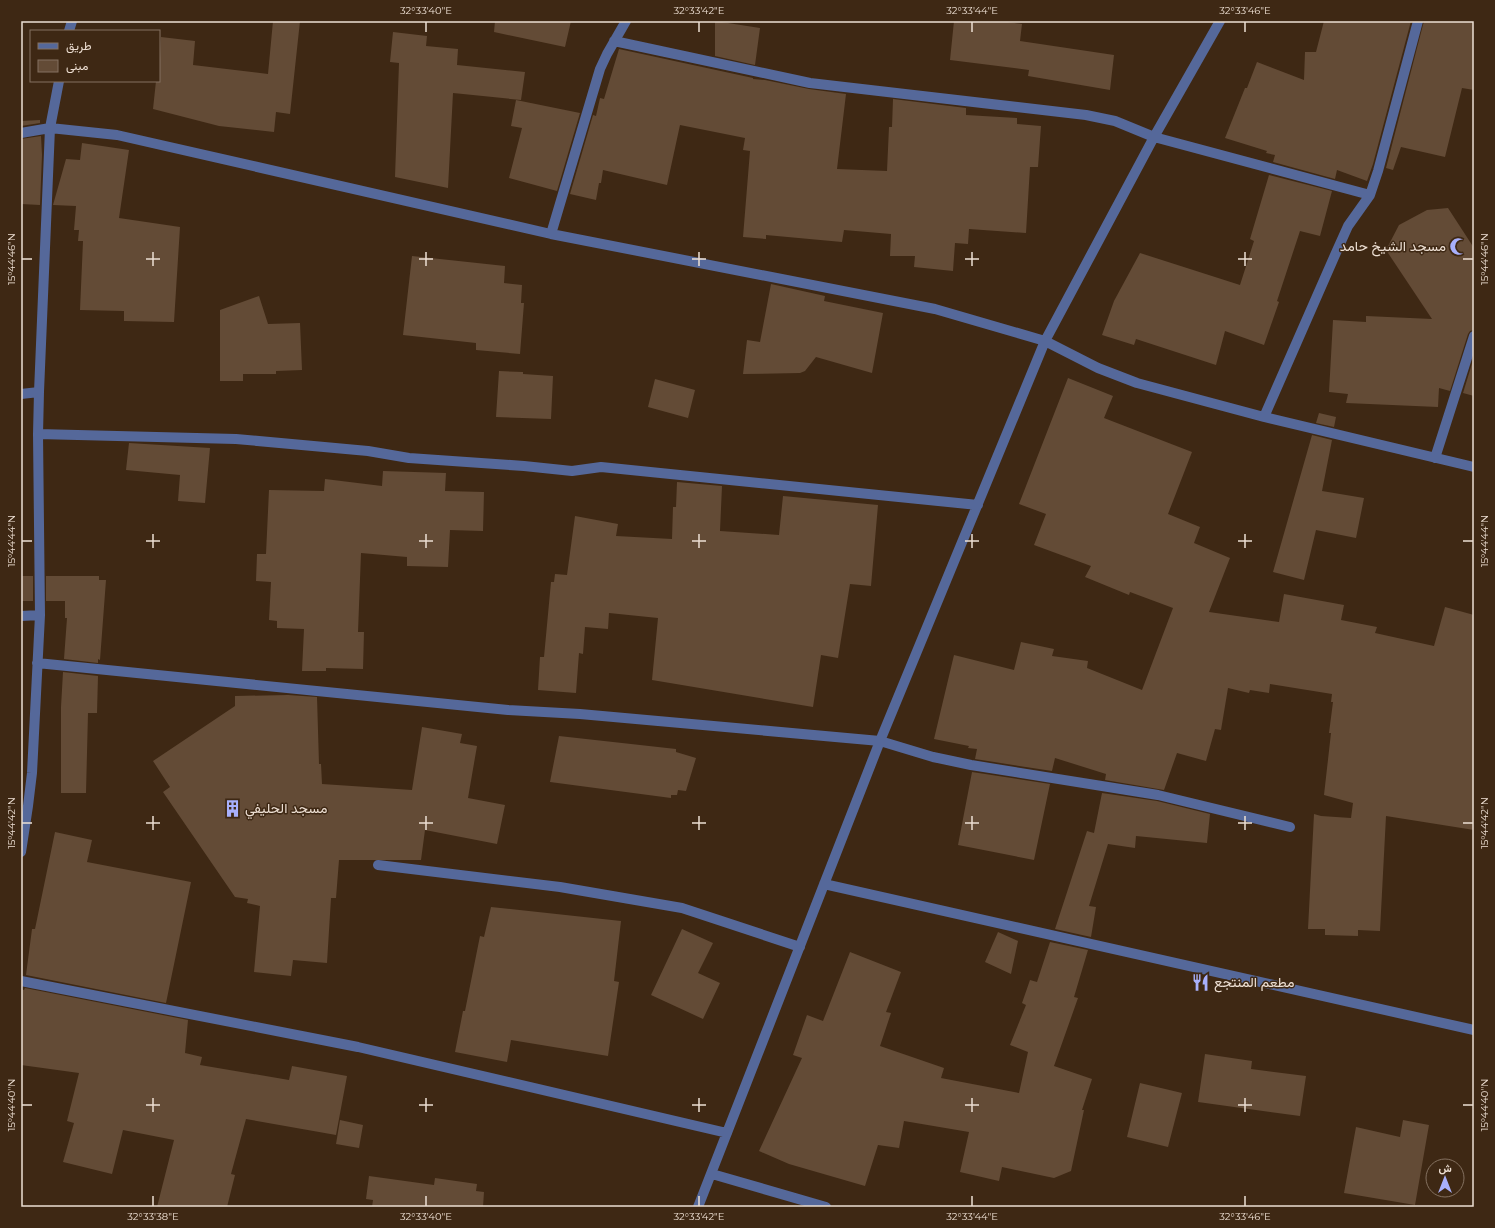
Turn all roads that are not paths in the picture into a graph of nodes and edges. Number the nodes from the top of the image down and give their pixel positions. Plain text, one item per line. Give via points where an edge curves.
1 (626, 21) edge
2 (1220, 21) edge
3 (1418, 21) edge
4 (614, 41) junction
5 (59, 82) edge
6 (50, 128) junction
7 (21, 133) edge
8 (1154, 137) junction
9 (1370, 195) junction
10 (550, 234) junction
11 (1474, 336) edge
12 (1045, 341) junction
13 (39, 392) junction
14 (21, 394) edge
15 (1264, 417) junction
16 (38, 434) junction
17 (1435, 458) junction
18 (1474, 467) edge
19 (978, 505) junction
20 (21, 616) edge
21 (40, 616) junction
22 (37, 663) junction
23 (880, 741) junction
24 (25, 806) edge
25 (1290, 827) dead end
26 (21, 852) edge
27 (378, 865) dead end
28 (824, 884) junction
29 (800, 947) junction
30 (21, 981) edge
31 (1474, 1030) edge
32 (728, 1133) junction
33 (712, 1174) junction
34 (698, 1207) edge
35 (826, 1207) edge

1 - 4 street
2 - 8 street
3 - 9 street
4 - 8 street via 810,82 1086,115 1115,121
4 - 10 street via 600,69
5 - 6 street
6 - 7 street
6 - 10 street via 117,135
6 - 13 street
8 - 9 street
8 - 12 street
9 - 15 street via 1348,226
10 - 12 street via 935,309
11 - 17 street
12 - 15 street via 1098,368 1137,383
12 - 19 street
13 - 14 street
13 - 16 street
15 - 17 street
16 - 19 street via 243,439 416,458 572,471 601,467
16 - 21 street
17 - 18 street
19 - 23 street
20 - 21 street
21 - 22 street
22 - 23 street via 508,710
22 - 24 street via 32,773
23 - 25 street via 971,765 1158,795
23 - 28 street
24 - 26 street
27 - 29 street via 560,887 682,908
28 - 29 street
28 - 31 street
29 - 32 street
30 - 32 street via 358,1047
32 - 33 street
33 - 34 street
33 - 35 street

